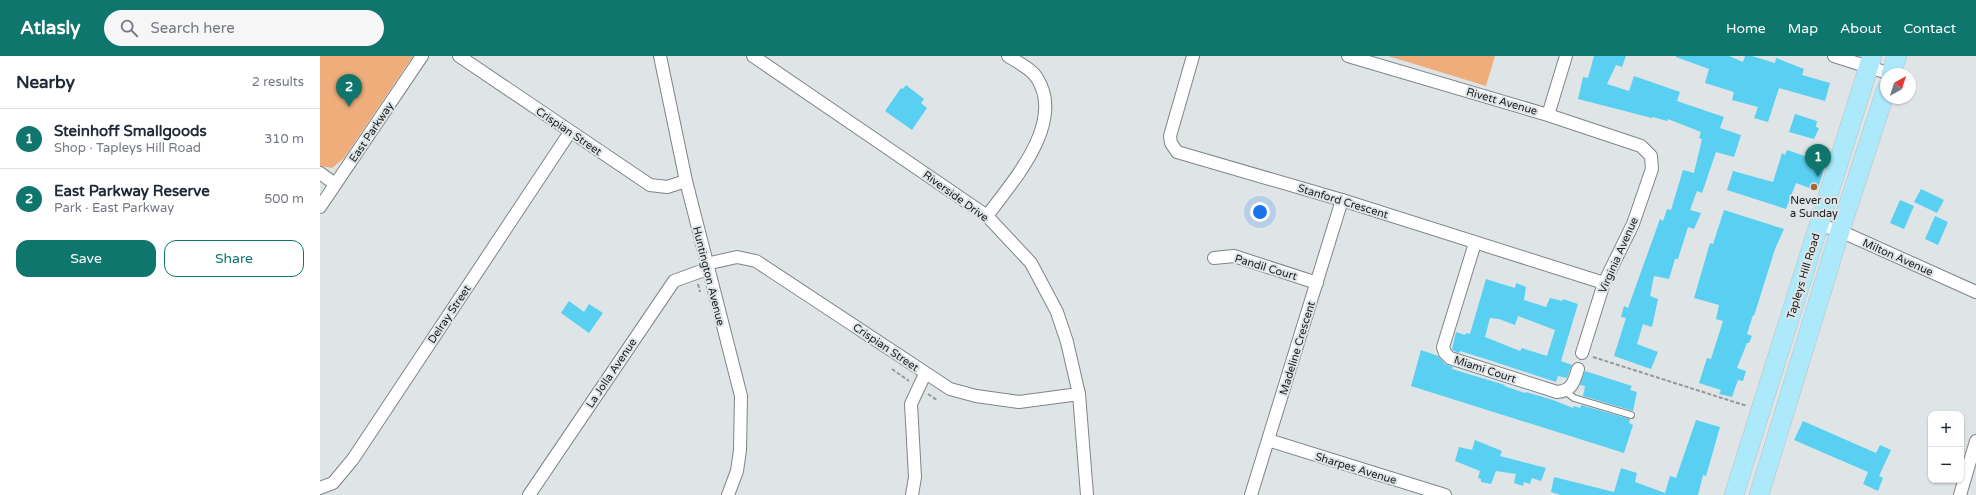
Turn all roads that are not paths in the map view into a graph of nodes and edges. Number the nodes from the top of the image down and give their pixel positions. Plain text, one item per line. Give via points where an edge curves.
1 (422, 56) edge
2 (459, 56) edge
3 (660, 56) edge
4 (753, 56) edge
5 (1008, 56) edge
6 (1193, 56) edge
7 (1348, 56) edge
8 (1566, 56) edge
9 (1834, 56) edge
10 (1897, 56) edge
11 (1870, 61) edge
12 (1881, 68) edge
13 (1893, 68) edge
14 (1881, 104) edge
15 (1548, 115) junction
16 (570, 132) junction
17 (1651, 156) joint
18 (320, 173) edge
19 (686, 181) junction
20 (336, 184) junction
21 (1342, 200) junction
22 (320, 207) edge
23 (987, 216) junction
24 (1819, 225) junction
25 (1840, 231) junction
26 (1475, 243) junction
27 (1214, 258) dead end
28 (706, 267) junction
29 (1317, 283) junction
30 (1604, 283) junction
31 (1976, 292) edge
32 (1582, 353) road end
33 (1578, 369) dead end
34 (925, 374) junction
35 (1565, 391) junction
36 (1079, 394) junction
37 (1631, 415) dead end
38 (1268, 440) junction
39 (1976, 441) edge
40 (320, 488) edge
41 (1426, 492) edge
42 (529, 495) edge
43 (728, 495) edge
44 (912, 495) edge
45 (1087, 495) edge
46 (1251, 495) edge
47 (1445, 495) edge
48 (1734, 495) edge
49 (1760, 495) edge
50 (1960, 495) edge

1 - 20 street, East Parkway
2 - 16 street, Crispian Street
3 - 19 street, Huntington Avenue
4 - 23 street, Riverside Drive
5 - 23 street via 1036,77 1045,94 1045,112 1038,141 1028,160
6 - 21 street, Stanford Crescent via 1170,136 1177,152
7 - 15 street, Rivett Avenue
8 - 15 street
9 - 11 street
10 - 13 main road
11 - 12 street
11 - 24 main road, Tapleys Hill Road
14 - 25 main road, Tapleys Hill Road
15 - 17 street, Rivett Avenue via 1641,146
16 - 19 street, Crispian Street via 650,185 667,187
16 - 40 street, Delray Street via 352,460 333,483
17 - 30 street, Virginia Avenue via 1652,169 1633,224
18 - 20 street
19 - 28 street, Huntington Avenue
20 - 22 street, East Parkway
21 - 26 street, Stanford Crescent
21 - 29 street, Madeline Crescent
23 - 36 street, Riverside Drive via 1031,263 1057,312
24 - 25 street, Milton Avenue
24 - 48 main road, Tapleys Hill Road
25 - 31 street, Milton Avenue
25 - 49 main road, Tapleys Hill Road
26 - 30 street, Stanford Crescent
26 - 35 street, Miami Court via 1443,346 1445,353 1450,358 1557,392
27 - 29 street, Pandil Court via 1234,256
28 - 34 street, Crispian Street via 737,257 756,261
28 - 42 street, La Jolla Avenue via 674,281
28 - 43 street, Huntington Avenue via 741,396 740,450 737,471
29 - 38 street, Madeline Crescent
30 - 32 street, Virginia Avenue
33 - 35 street via 1573,386
34 - 36 street, Crispian Street via 950,389 976,396 1019,402
34 - 44 street via 911,404 915,477
35 - 37 lane via 1574,398
36 - 45 street, Riverside Drive
38 - 41 street, Sharpes Avenue
38 - 46 street, Madeline Crescent
39 - 50 street
41 - 47 street, Sharpes Avenue

